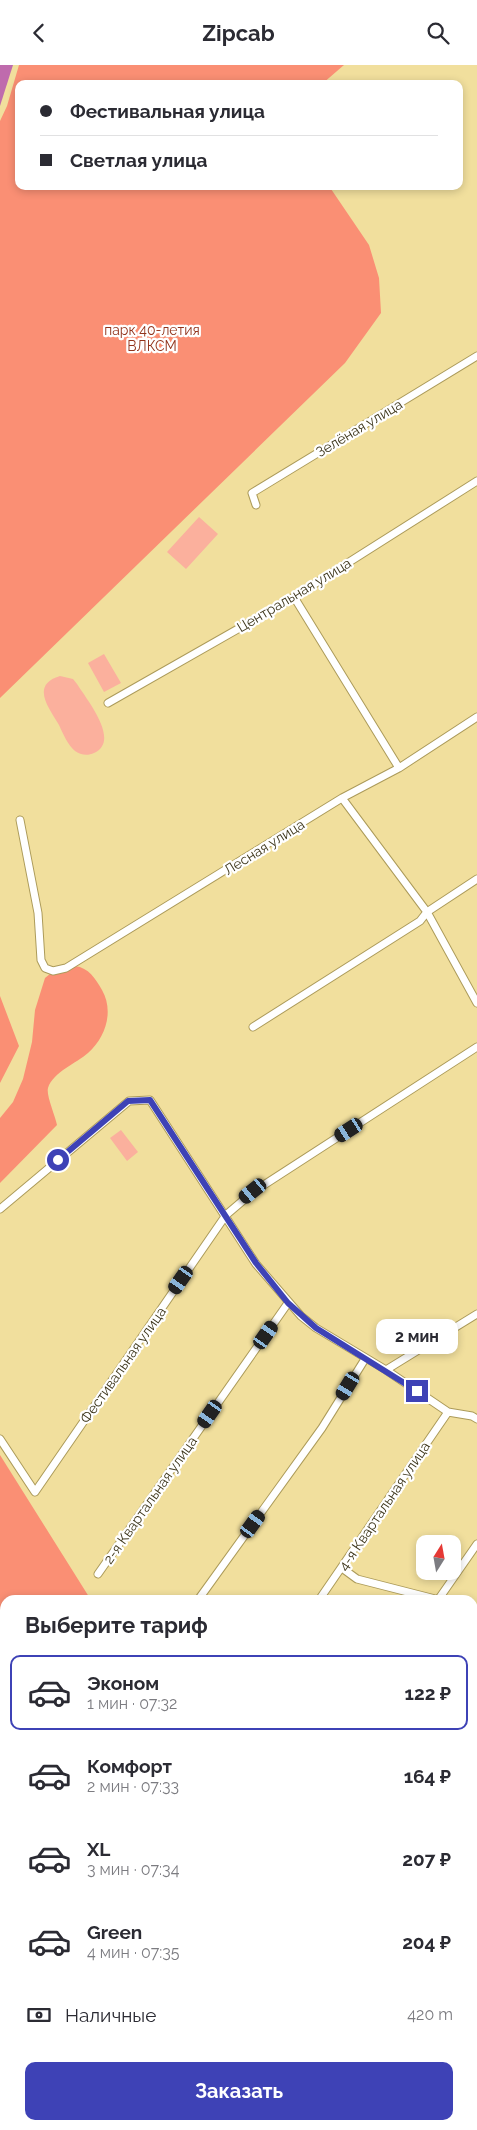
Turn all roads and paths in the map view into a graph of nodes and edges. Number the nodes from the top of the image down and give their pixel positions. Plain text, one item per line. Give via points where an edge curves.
1 (477, 356) edge
2 (477, 481) edge
3 (256, 505) dead end
4 (294, 597) junction
5 (108, 703) dead end
6 (477, 717) edge
7 (399, 768) junction
8 (342, 798) junction
9 (20, 821) dead end
10 (477, 879) edge
11 (427, 912) junction
12 (477, 1003) edge
13 (253, 1027) dead end
14 (477, 1047) edge
15 (0, 1209) edge
16 (226, 1215) junction
17 (288, 1303) junction
18 (477, 1314) edge
19 (365, 1359) junction
20 (386, 1370) junction
21 (448, 1412) junction
22 (477, 1419) edge
23 (0, 1439) edge
24 (477, 1544) edge
25 (342, 1567) junction
26 (98, 1574) dead end
27 (202, 1595) edge
28 (322, 1595) edge
29 (419, 1595) edge
30 (442, 1595) edge

1 - 3 street, Зелёная улица via 252,493
2 - 4 street, Центральная улица
4 - 5 street, Центральная улица
4 - 7 street
6 - 7 street, Лесная улица
7 - 8 street, Лесная улица
8 - 9 street, Лесная улица via 78,962 53,971 43,965 41,959 38,913
8 - 11 street
10 - 11 street
11 - 12 street
11 - 13 street via 420,921
14 - 16 street, Фестивальная улица via 253,1191
15 - 16 street via 128,1101 150,1100
16 - 17 street via 256,1263
16 - 23 street, Фестивальная улица via 35,1492
17 - 19 street via 316,1328
17 - 26 street, 2-я Квартальная улица
18 - 20 street
19 - 20 street
19 - 27 street via 322,1428
20 - 21 street
21 - 22 street
21 - 25 street, 4-я Квартальная улица
24 - 30 street
25 - 28 street, 4-я Квартальная улица
25 - 29 street via 357,1579

